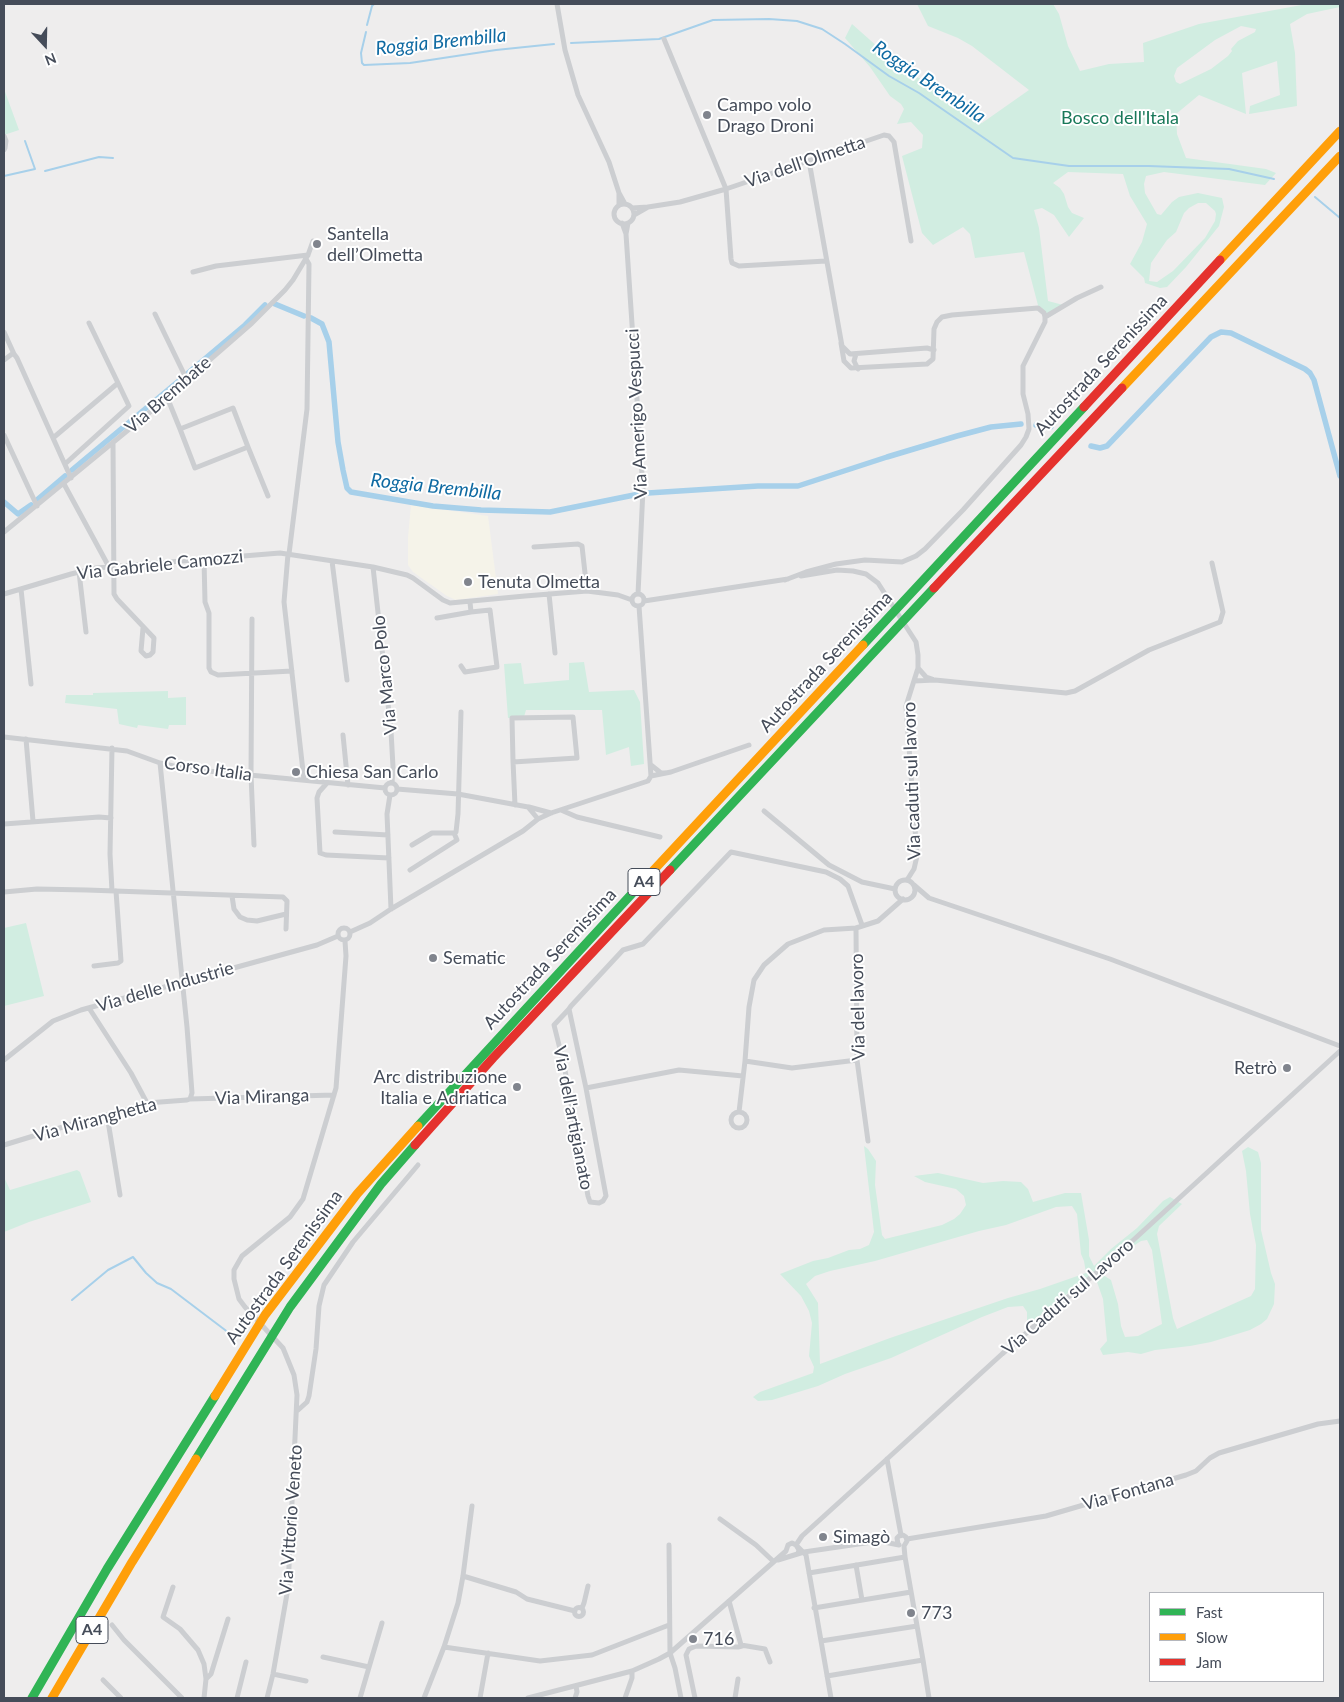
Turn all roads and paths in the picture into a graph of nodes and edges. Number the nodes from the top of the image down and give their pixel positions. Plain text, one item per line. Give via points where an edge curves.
1 (557, 4) edge
2 (664, 39) dead end
3 (1340, 131) edge
4 (4, 136) edge
5 (4, 150) edge
6 (1340, 156) edge
7 (808, 161) junction
8 (726, 189) junction
9 (622, 204) junction
10 (648, 207) junction
11 (632, 208) junction
12 (634, 215) junction
13 (625, 223) junction
14 (313, 240) dead end
15 (911, 241) dead end
16 (307, 257) junction
17 (826, 261) junction
18 (193, 272) dead end
19 (1102, 288) dead end
20 (155, 314) dead end
21 (1045, 317) junction
22 (89, 323) dead end
23 (4, 332) edge
24 (841, 343) junction
25 (934, 350) junction
26 (856, 354) junction
27 (12, 355) junction
28 (4, 360) edge
29 (858, 369) junction
30 (187, 380) junction
31 (118, 383) junction
32 (167, 397) junction
33 (180, 429) junction
34 (4, 434) edge
35 (53, 438) junction
36 (113, 442) junction
37 (248, 447) junction
38 (65, 464) junction
39 (71, 478) junction
40 (64, 484) junction
41 (268, 496) dead end
42 (36, 506) junction
43 (4, 532) edge
44 (534, 548) dead end
45 (288, 554) junction
46 (204, 559) junction
47 (332, 561) junction
48 (1212, 563) dead end
49 (111, 567) junction
50 (373, 568) junction
51 (79, 572) junction
52 (785, 580) junction
53 (21, 589) junction
54 (587, 591) junction
55 (4, 594) edge
56 (549, 594) junction
57 (638, 594) junction
58 (632, 600) junction
59 (644, 601) junction
60 (470, 602) junction
61 (639, 606) junction
62 (471, 612) junction
63 (437, 618) dead end
64 (252, 619) dead end
65 (143, 628) junction
66 (86, 632) dead end
67 (555, 653) dead end
68 (461, 666) dead end
69 (918, 668) junction
70 (292, 671) junction
71 (252, 673) junction
72 (347, 680) dead end
73 (935, 680) junction
74 (914, 681) junction
75 (31, 684) dead end
76 (461, 712) dead end
77 (343, 736) dead end
78 (4, 737) edge
79 (26, 739) junction
80 (749, 745) dead end
81 (112, 748) junction
82 (513, 762) junction
83 (160, 763) junction
84 (651, 765) junction
85 (666, 774) junction
86 (251, 775) junction
87 (652, 776) junction
88 (304, 780) junction
89 (327, 783) junction
90 (392, 783) junction
91 (348, 785) junction
92 (385, 788) junction
93 (397, 789) junction
94 (458, 794) junction
95 (390, 795) junction
96 (514, 805) junction
97 (528, 807) junction
98 (560, 810) junction
99 (764, 811) dead end
100 (551, 813) junction
101 (111, 818) junction
102 (538, 819) junction
103 (33, 822) junction
104 (4, 824) edge
105 (532, 824) junction
106 (335, 832) dead end
107 (454, 833) junction
108 (388, 835) junction
109 (660, 836) dead end
110 (254, 845) dead end
111 (412, 845) dead end
112 (389, 858) junction
113 (410, 870) dead end
114 (907, 880) junction
115 (914, 886) junction
116 (895, 889) junction
117 (114, 891) junction
118 (4, 892) edge
119 (173, 892) junction
120 (232, 896) junction
121 (903, 900) junction
122 (391, 909) junction
123 (286, 914) junction
124 (862, 925) junction
125 (856, 928) junction
126 (286, 929) dead end
127 (350, 932) junction
128 (338, 936) junction
129 (345, 941) junction
130 (94, 966) dead end
131 (183, 982) junction
132 (89, 1008) junction
133 (569, 1009) junction
134 (1340, 1046) edge
135 (1340, 1051) edge
136 (4, 1060) edge
137 (745, 1060) junction
138 (857, 1060) junction
139 (743, 1076) junction
140 (586, 1088) junction
141 (334, 1095) junction
142 (189, 1100) junction
143 (147, 1103) junction
144 (739, 1112) dead end
145 (106, 1115) junction
146 (868, 1141) dead end
147 (4, 1145) edge
148 (418, 1165) dead end
149 (120, 1195) dead end
150 (297, 1411) junction
151 (1340, 1420) edge
152 (887, 1459) junction
153 (472, 1506) dead end
154 (720, 1519) dead end
155 (901, 1535) junction
156 (907, 1539) junction
157 (898, 1544) junction
158 (668, 1545) dead end
159 (797, 1546) junction
160 (904, 1546) junction
161 (801, 1552) junction
162 (788, 1553) junction
163 (904, 1557) junction
164 (773, 1562) junction
165 (856, 1565) junction
166 (809, 1573) junction
167 (463, 1576) junction
168 (173, 1586) dead end
169 (588, 1586) dead end
170 (911, 1592) junction
171 (729, 1600) junction
172 (862, 1600) junction
173 (814, 1608) junction
174 (228, 1619) dead end
175 (382, 1623) dead end
176 (112, 1625) dead end
177 (669, 1625) junction
178 (917, 1626) junction
179 (821, 1642) junction
180 (444, 1646) junction
181 (742, 1646) junction
182 (670, 1653) junction
183 (488, 1654) junction
184 (323, 1657) dead end
185 (923, 1660) junction
186 (246, 1662) dead end
187 (770, 1662) dead end
188 (369, 1667) junction
189 (632, 1671) junction
190 (274, 1674) junction
191 (827, 1676) junction
192 (206, 1679) junction
193 (738, 1679) dead end
194 (103, 1680) dead end
195 (306, 1682) dead end
196 (576, 1686) junction
197 (692, 1687) junction
198 (680, 1690) junction
199 (32, 1698) edge
200 (52, 1698) edge
201 (121, 1698) edge
202 (182, 1698) edge
203 (204, 1698) edge
204 (236, 1698) edge
205 (267, 1698) edge
206 (360, 1698) edge
207 (424, 1698) edge
208 (480, 1698) edge
209 (528, 1698) edge
210 (575, 1698) edge
211 (625, 1698) edge
212 (681, 1698) edge
213 (694, 1698) edge
214 (735, 1698) edge
215 (831, 1698) edge
216 (929, 1698) edge

1 - 9 street, Via Amerigo Vespucci via 565,50 578,95 609,162
2 - 8 street, Via dell'Olmetta
3 - 199 highway, Autostrada Serenissima / A4 via 357,1194 265,1316 107,1569
4 - 5 street
6 - 200 highway, Autostrada Serenissima / A4 via 493,1058 381,1184 290,1307
7 - 8 street, Via dell'Olmetta
7 - 15 street, Via dell'Olmetta via 889,136 894,142
7 - 17 street
8 - 10 street, Via dell'Olmetta
8 - 17 street via 731,259 735,265
9 - 11 street
9 - 13 street, Via Amerigo Vespucci via 614,214 617,220
10 - 11 street, Via dell'Olmetta
10 - 12 street
11 - 12 street
12 - 13 street
13 - 57 street, Via Amerigo Vespucci via 643,488
14 - 16 street, Via Brembate
16 - 18 street via 216,266
16 - 30 street, Via Brembate via 279,296
16 - 45 street via 307,409
17 - 24 street
19 - 21 street
20 - 30 street
21 - 25 street via 1038,308 942,317 934,329
21 - 52 street via 1023,366 1023,394 1029,428 1021,446 925,549 902,562 874,560 836,564
22 - 31 street
23 - 27 street
24 - 26 street via 845,351
24 - 29 street via 844,361 851,368
25 - 26 street
25 - 29 street via 933,359 927,364
26 - 29 street via 854,361
27 - 28 street
27 - 35 street via 17,358
30 - 32 street, Via Brembate
31 - 35 street
31 - 38 street via 129,406
32 - 33 street
32 - 36 street, Via Brembate
33 - 37 street via 232,408
33 - 37 street via 195,468
34 - 42 street
35 - 38 street
36 - 39 street, Via Brembate
36 - 49 street
37 - 41 street
38 - 39 street
39 - 40 street, Via Brembate
40 - 42 street, Via Brembate
40 - 49 street
42 - 43 street, Via Brembate
44 - 54 street via 582,546
45 - 46 street, Via Gabriele Camozzi
45 - 47 street, Via Gabriele Camozzi
45 - 70 street via 284,602
46 - 49 street, Via Gabriele Camozzi
46 - 71 street via 205,602 209,613 209,668 218,675
47 - 50 street, Via Gabriele Camozzi
47 - 72 street
48 - 73 street via 1223,612 1220,622 1149,650 1075,691 1066,693
49 - 51 street, Via Gabriele Camozzi
49 - 65 street via 115,597
50 - 60 street, Via Gabriele Camozzi via 413,578 450,603
50 - 90 street, Via Marco Polo via 391,731
51 - 53 street, Via Gabriele Camozzi
51 - 66 street
52 - 59 street
52 - 69 street via 838,570 866,574 878,583 916,642
53 - 55 street, Via Gabriele Camozzi
53 - 75 street
54 - 56 street, Via Gabriele Camozzi
54 - 58 street, Via Gabriele Camozzi
56 - 60 street, Via Gabriele Camozzi
56 - 67 street
57 - 58 street
57 - 59 street
58 - 61 street
59 - 61 street
60 - 62 street
61 - 84 street
62 - 63 street
62 - 68 street via 490,610 498,667 465,672
64 - 71 street
65 - 65 street via 141,651 146,656 153,652 154,638
69 - 73 street via 926,677
69 - 74 street, Via caduti sul lavoro
70 - 71 street
70 - 88 street
71 - 86 street
73 - 74 street
74 - 114 street, Via caduti sul lavoro via 906,706 917,856
76 - 94 street
77 - 91 street
78 - 79 street, Corso Italia
79 - 81 street, Corso Italia
79 - 103 street
80 - 85 street, Via delle Industrie
81 - 83 street, Corso Italia
81 - 101 street
82 - 82 street via 512,718 573,717 577,758
82 - 96 street
83 - 86 street, Corso Italia
83 - 119 street, Via Miranga
84 - 85 street
84 - 87 street
85 - 87 street, Via delle Industrie
86 - 88 street, Corso Italia
86 - 110 street
87 - 98 street, Via delle Industrie via 648,781
88 - 89 street, Corso Italia
89 - 91 street, Corso Italia
89 - 112 street via 317,798 320,852
90 - 92 street
90 - 93 street
91 - 92 street, Corso Italia
92 - 95 street
93 - 94 street
93 - 95 street
94 - 96 street
94 - 107 street
95 - 108 street
96 - 97 street
97 - 100 street
97 - 102 street
97 - 105 street
98 - 100 street, Via delle Industrie
98 - 109 street
99 - 116 street via 829,865 862,882
100 - 102 street, Via delle Industrie
101 - 103 street
101 - 117 street
102 - 105 street, Via delle Industrie
103 - 104 street
105 - 122 street, Via delle Industrie
106 - 108 street
107 - 111 street via 432,833
107 - 113 street via 456,840
108 - 112 street
112 - 122 street
114 - 115 street, Via Caduti sul Lavoro
114 - 116 street, Via Caduti sul Lavoro via 898,883
115 - 121 street, Via Caduti sul Lavoro via 913,894
115 - 134 street, Via Caduti sul Lavoro via 929,898 1110,959
116 - 121 street
117 - 118 street via 37,889
117 - 119 street
117 - 130 street via 121,961
119 - 120 street
119 - 131 street, Via Miranga
120 - 123 street via 283,897 287,901
120 - 123 street via 234,909 247,920 257,921
121 - 124 street, Via del lavoro via 878,921
122 - 127 street, Via delle Industrie via 370,924
123 - 126 street
124 - 125 street, Via del lavoro
124 - 133 street, Via dell'artigianato via 848,886 840,879 826,872 731,852 643,944 623,950
125 - 137 street via 824,930 788,944 764,965 754,980
125 - 138 street, Via del lavoro
127 - 128 street, Via delle Industrie via 342,928
127 - 129 street
128 - 129 street
128 - 131 street, Via delle Industrie via 317,945
129 - 141 street, Via Vittorio Veneto
131 - 132 street, Via delle Industrie
131 - 142 street, Via Miranga via 192,1093
132 - 136 street, Via delle Industrie via 53,1022
132 - 143 street
133 - 140 street, Via dell'artigianato
133 - 140 street, Via dell'artigianato via 554,1025 588,1196 590,1202 599,1203 604,1202 606,1196
135 - 152 street, Via Caduti sul Lavoro via 1117,1256 1002,1354
137 - 138 street via 792,1068
137 - 139 street
138 - 146 street, Via del lavoro
139 - 140 street via 680,1070
139 - 144 street
141 - 142 street, Via Miranga
141 - 150 street, Via Vittorio Veneto via 298,1208 242,1256 234,1270 239,1299 285,1353 294,1375
142 - 143 street, Via Miranghetta
143 - 145 street, Via Miranghetta
145 - 147 street, Via Miranghetta
145 - 149 street
148 - 150 street via 353,1242 324,1285 309,1396
150 - 190 street, Via Vittorio Veneto via 288,1588
151 - 156 street, Via Fontana via 1219,1453 1186,1475 1046,1516
152 - 155 street
152 - 159 street, Via Caduti sul Lavoro via 802,1536
153 - 167 street
154 - 164 street
155 - 156 street
155 - 157 street via 897,1538
156 - 160 street
157 - 160 street
157 - 161 street via 879,1541
158 - 177 street
159 - 161 street
159 - 162 street via 790,1544
160 - 163 street
161 - 162 street via 795,1556
161 - 166 street
162 - 164 street
163 - 165 street
163 - 170 street
164 - 171 street
165 - 166 street
165 - 172 street
166 - 173 street
167 - 169 street via 516,1592 527,1600 575,1611 582,1608
167 - 180 street
168 - 192 street via 163,1617 180,1629 198,1650
170 - 172 street
170 - 178 street
171 - 181 street
171 - 182 street
172 - 173 street
173 - 179 street
174 - 192 street via 211,1674
175 - 188 street
176 - 202 street
177 - 182 street
177 - 183 street via 585,1656 540,1661
178 - 179 street
178 - 185 street
179 - 191 street
180 - 183 street
180 - 207 street
181 - 187 street via 765,1649
181 - 197 street via 696,1646 689,1649 686,1655
182 - 189 street
182 - 198 street
183 - 208 street
184 - 188 street
185 - 191 street
185 - 216 street
186 - 204 street
188 - 206 street
189 - 196 street
189 - 211 street
190 - 195 street
190 - 205 street, Via Vittorio Veneto
191 - 215 street
192 - 203 street
193 - 214 street
194 - 201 street
196 - 209 street
196 - 210 street
197 - 198 street
197 - 213 street
198 - 212 street

